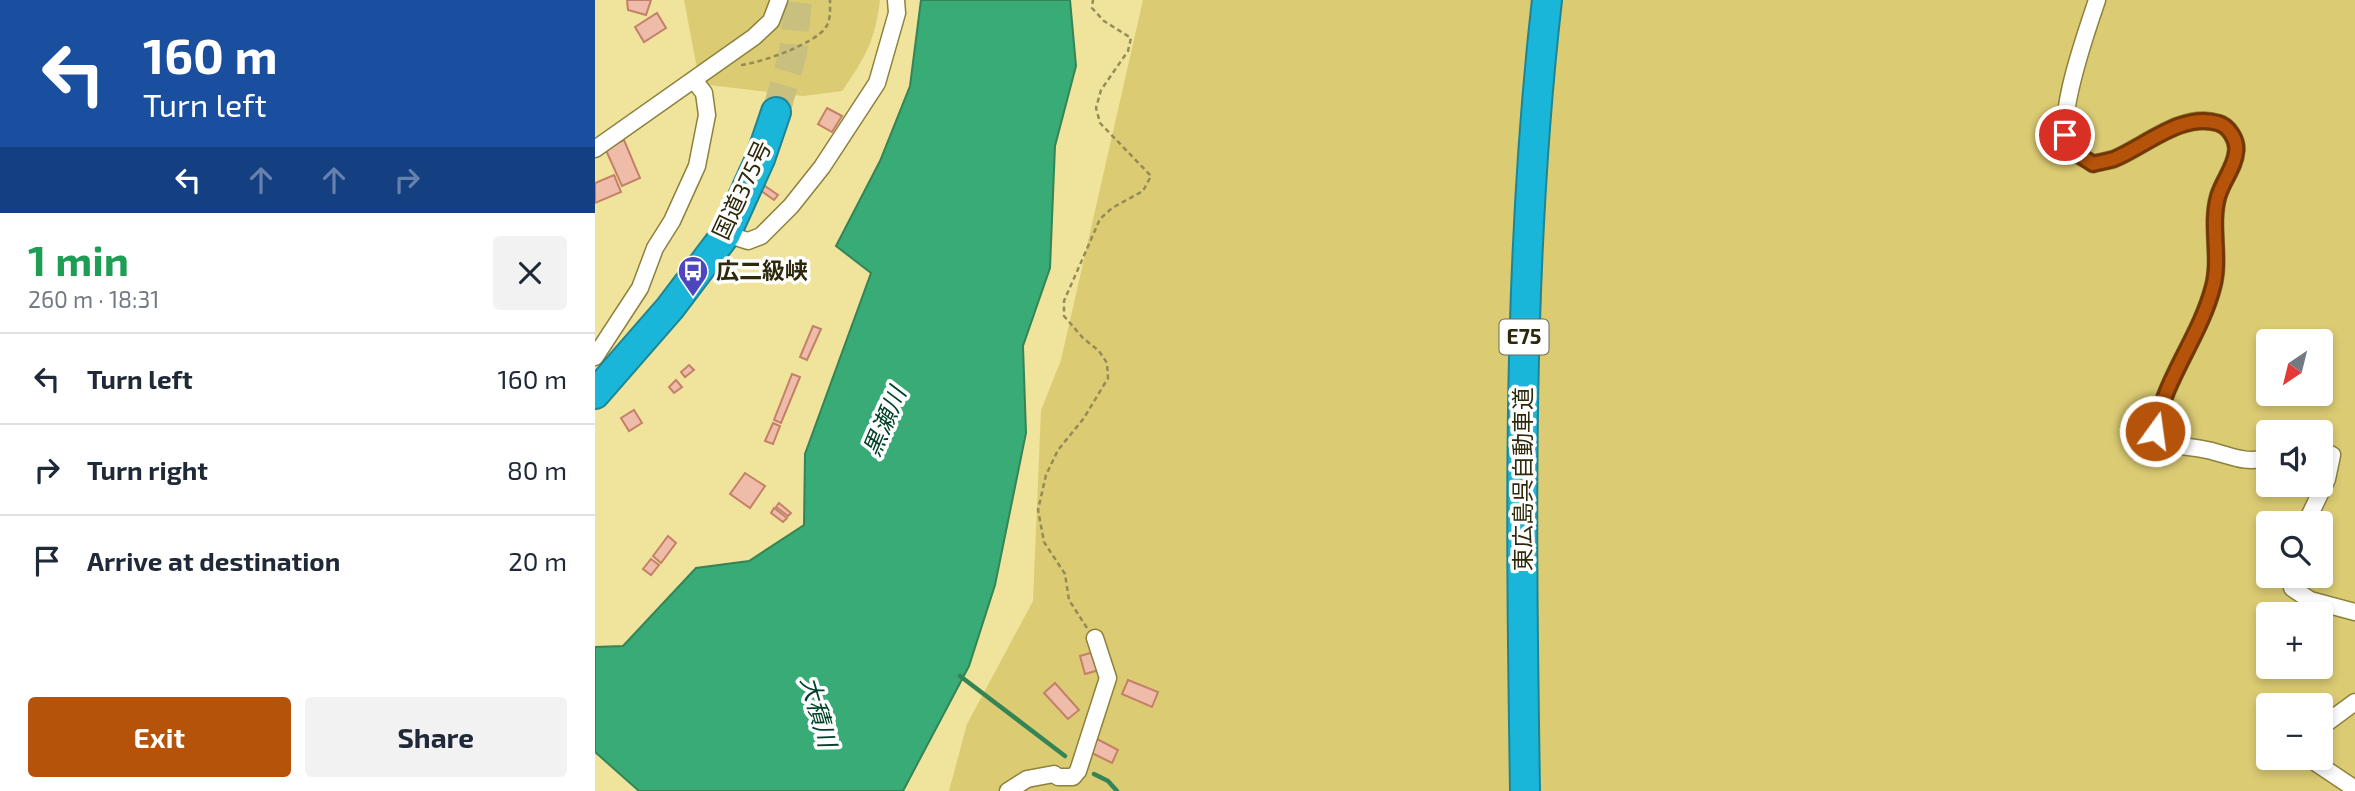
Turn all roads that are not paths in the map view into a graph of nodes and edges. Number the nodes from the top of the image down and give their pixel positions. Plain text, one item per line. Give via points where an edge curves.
1 (779, 0) edge
2 (896, 0) edge
3 (1547, 0) edge
4 (2097, 0) edge
5 (694, 80) junction
6 (776, 112) tunnel mouth
7 (595, 149) edge
8 (726, 234) junction
9 (595, 357) edge
10 (595, 394) edge
11 (2256, 459) edge
12 (2291, 588) edge
13 (2355, 612) edge
14 (1095, 638) road end
15 (2355, 702) edge
16 (2333, 718) edge
17 (2327, 770) edge
18 (2355, 789) edge
19 (1008, 791) edge
20 (1525, 791) edge

1 - 5 street via 771,21
2 - 8 street via 897,13 877,83 822,167 761,236 748,241
3 - 20 highway, 東広島呉自動車道 / E75 via 1537,84 1525,316
4 - 11 street via 2070,83 2065,135 2070,149 2093,164 2200,121 2220,123 2231,132 2237,152 2218,196 2214,219 2214,285 2159,407 2155,431 2169,444 2241,461
5 - 7 street
5 - 9 street via 704,93 707,115 697,166 640,288
6 - 8 highway, 国道375号
8 - 10 highway, 国道375号 via 670,308
12 - 13 street via 2310,600
14 - 19 street via 1108,678 1078,771 1073,777 1054,774 1027,779
15 - 16 street
17 - 18 street

